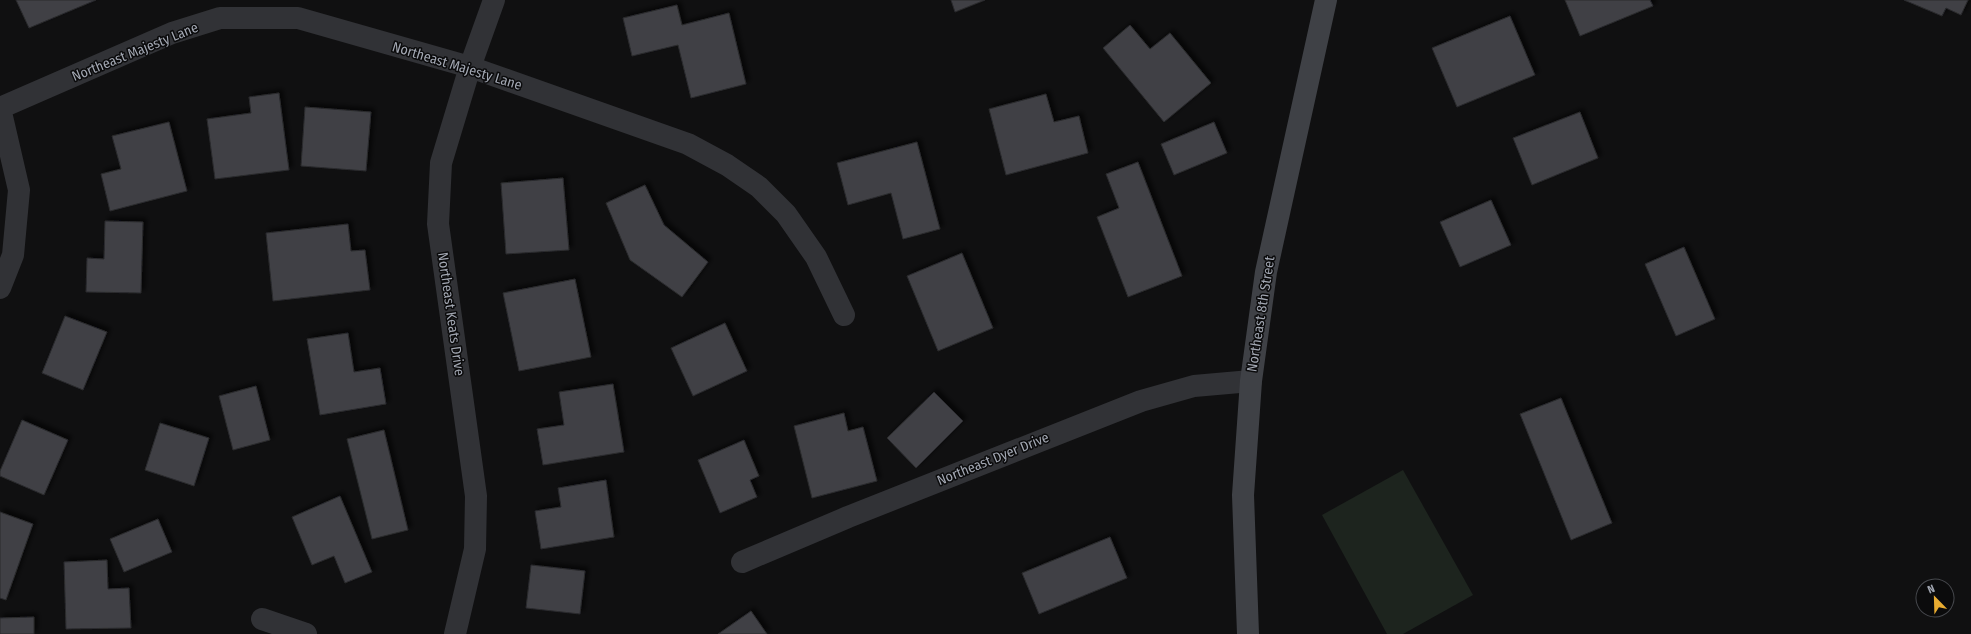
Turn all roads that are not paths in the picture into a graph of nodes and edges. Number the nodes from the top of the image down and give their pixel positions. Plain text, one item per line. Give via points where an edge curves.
1 (494, 0) edge
2 (1326, 0) edge
3 (470, 68) junction
4 (0, 108) edge
5 (0, 288) edge
6 (844, 315) dead end
7 (1251, 380) junction
8 (742, 562) dead end
9 (262, 619) dead end
10 (306, 634) edge
11 (456, 634) edge
12 (1248, 634) edge

1 - 3 street, Northeast Keats Drive
2 - 7 main road, Northeast 8th Street via 1266,272
3 - 4 street, Northeast Majesty Lane via 298,18 220,18 172,34
3 - 6 street, Northeast Majesty Lane via 688,144 759,187 786,214 816,257
3 - 11 street, Northeast Keats Drive via 441,163 438,224 476,496 474,549
4 - 5 street via 19,190 13,255
7 - 8 street, Northeast Dyer Drive via 1194,386 1140,401 855,514
7 - 12 main road, Northeast 8th Street via 1243,495
9 - 10 street

